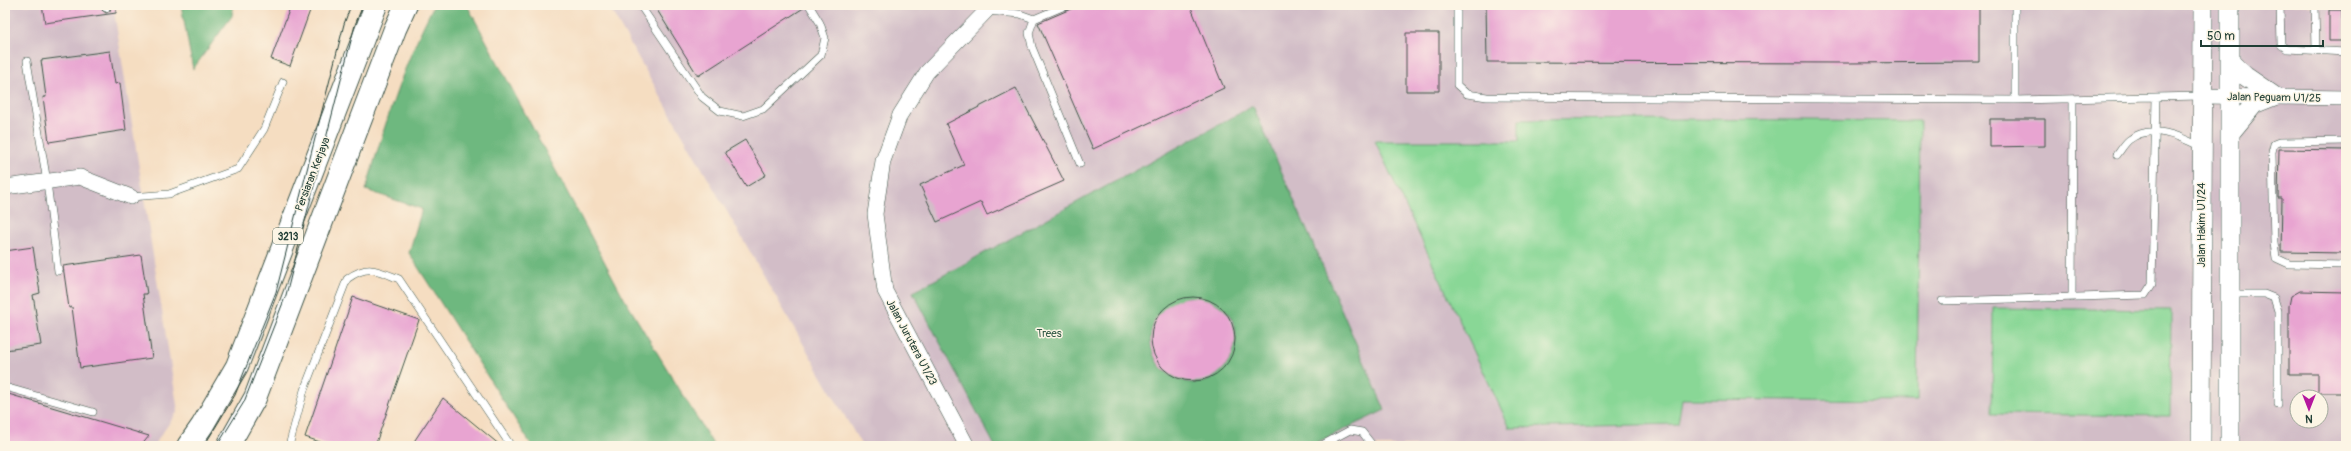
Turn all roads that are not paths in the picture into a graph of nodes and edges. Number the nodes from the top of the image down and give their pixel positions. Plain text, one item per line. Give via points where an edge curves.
1 (406, 5) edge
2 (640, 5) edge
3 (809, 5) edge
4 (1067, 5) edge
5 (1457, 5) edge
6 (2015, 5) edge
7 (2203, 5) edge
8 (2230, 5) edge
9 (2280, 5) edge
10 (2315, 5) edge
11 (989, 8) edge
12 (374, 11) edge
13 (1034, 19) junction
14 (2316, 51) junction
15 (2346, 52) edge
16 (27, 61) dead end
17 (2230, 62) junction
18 (283, 82) dead end
19 (2202, 96) junction
20 (2230, 96) junction
21 (2274, 96) junction
22 (2156, 97) junction
23 (2346, 98) edge
24 (2073, 99) junction
25 (2015, 100) junction
26 (2157, 131) junction
27 (2230, 133) junction
28 (2346, 141) edge
29 (2202, 148) junction
30 (2117, 155) dead end
31 (1080, 164) dead end
32 (47, 182) junction
33 (5, 187) edge
34 (131, 197) joint
35 (2346, 265) edge
36 (58, 271) dead end
37 (2230, 294) junction
38 (2072, 298) junction
39 (1942, 301) dead end
40 (5, 387) edge
41 (2278, 404) dead end
42 (93, 412) dead end
43 (188, 446) edge
44 (228, 446) edge
45 (289, 446) edge
46 (511, 446) edge
47 (967, 446) edge
48 (1320, 446) edge
49 (1373, 446) edge
50 (2201, 446) edge
51 (2230, 446) edge

1 - 44 main road, 3213 via 255,398
2 - 3 lane via 702,97 720,111 743,116 763,109 821,55 825,38 820,23
4 - 13 lane
5 - 25 lane via 1457,85 1467,94 1495,97
6 - 25 lane
7 - 19 street, Jalan Hakim U1/24
8 - 17 street
9 - 14 lane via 2281,45 2287,49
10 - 14 lane
11 - 13 lane
11 - 47 street, Jalan Jurutera U1/23 via 927,72 900,115 883,161 876,214 885,291
12 - 43 main road, Persiaran Kerjaya / 3213 via 237,366
13 - 31 lane via 1029,33 1032,47
14 - 15 lane
16 - 32 lane
17 - 20 street
17 - 21 street via 2251,81
18 - 34 lane via 264,129 238,168 169,194
19 - 20 street, Jalan Peguam U1/25
19 - 22 lane
19 - 29 street, Jalan Hakim U1/24
20 - 21 street, Jalan Peguam U1/25
20 - 27 street
21 - 23 street, Jalan Peguam U1/25
21 - 27 street via 2254,104
22 - 24 lane
22 - 26 lane
24 - 25 lane
24 - 38 lane
26 - 29 lane via 2181,137
26 - 30 lane via 2129,140
26 - 38 lane via 2152,284 2149,291 2145,296
27 - 37 street
28 - 35 lane via 2279,142 2274,144 2272,152 2276,258 2289,264
29 - 50 street, Jalan Hakim U1/24
32 - 33 street
32 - 34 street via 80,178
32 - 36 lane
37 - 41 lane via 2264,294 2274,298 2278,311
37 - 51 street
38 - 39 lane
40 - 42 lane
45 - 46 lane via 304,390 347,279 358,271 374,268 399,279
48 - 49 lane via 1350,430 1362,432

